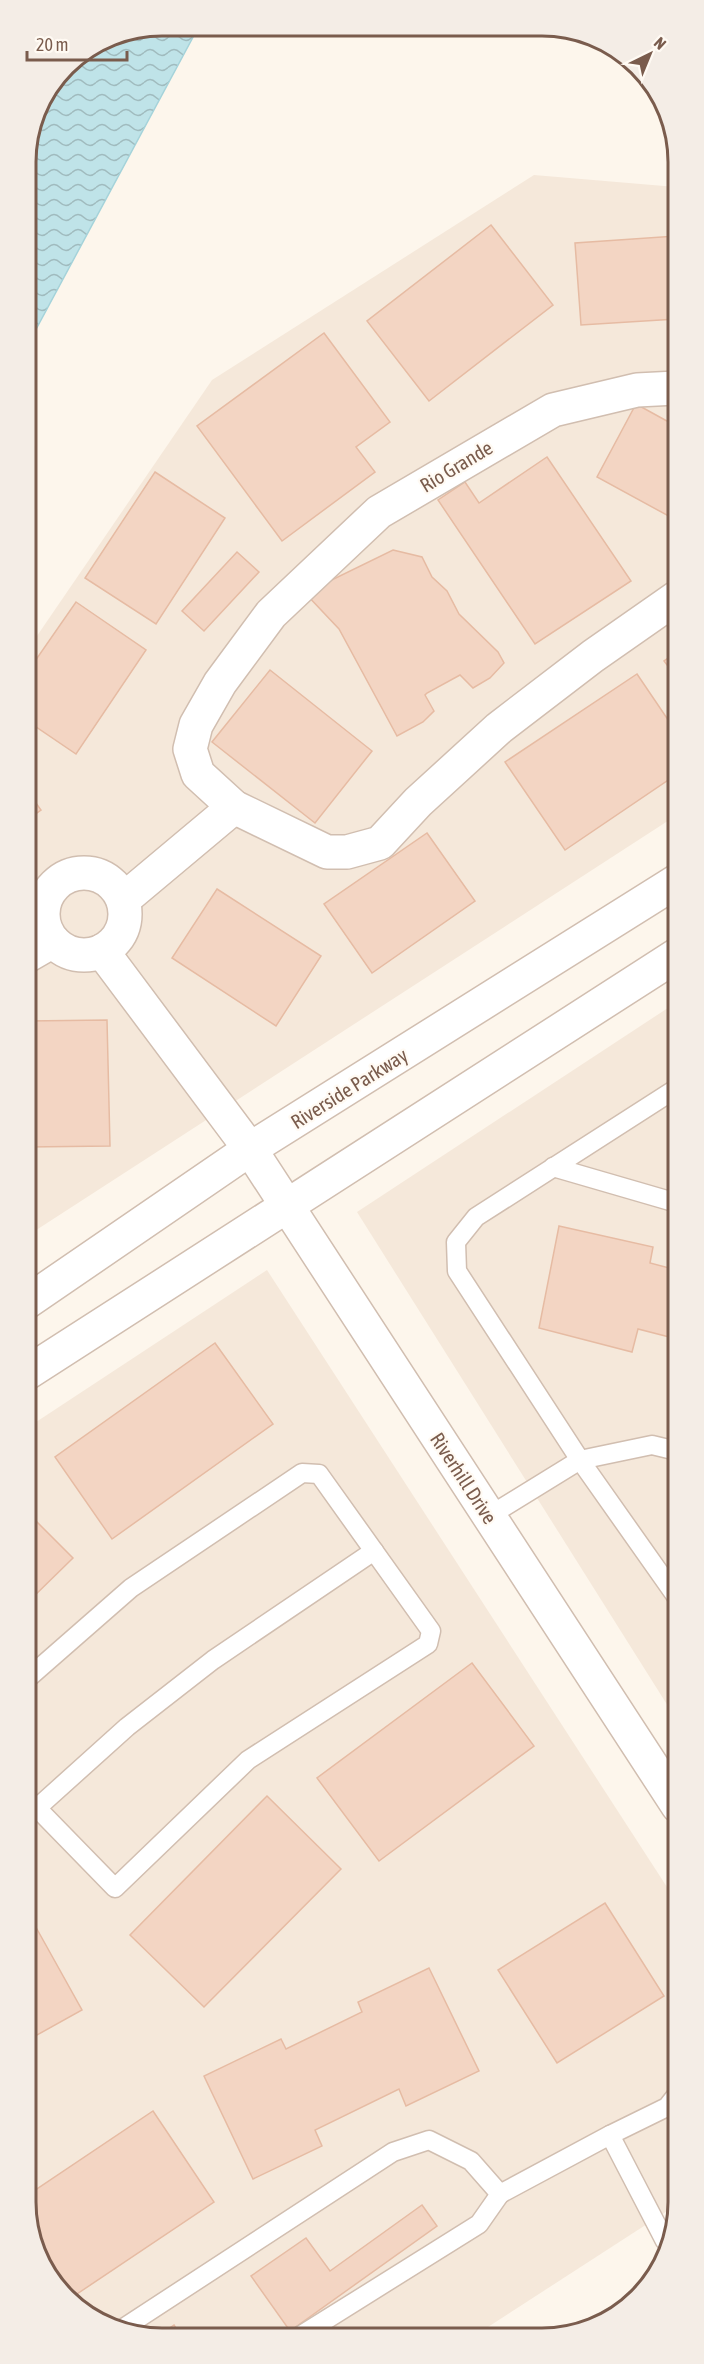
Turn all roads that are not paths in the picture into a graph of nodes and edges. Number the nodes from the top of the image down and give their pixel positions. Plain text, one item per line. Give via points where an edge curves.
1 (668, 388) edge
2 (668, 604) edge
3 (234, 807) junction
4 (668, 887) edge
5 (123, 900) junction
6 (40, 948) edge
7 (102, 951) junction
8 (668, 962) edge
9 (668, 1094) edge
10 (250, 1149) junction
11 (553, 1167) junction
12 (668, 1200) edge
13 (286, 1206) junction
14 (36, 1296) edge
15 (36, 1367) edge
16 (668, 1449) edge
17 (580, 1460) junction
18 (489, 1516) junction
19 (374, 1551) junction
20 (668, 1585) edge
21 (36, 1671) edge
22 (668, 1791) edge
23 (36, 1808) edge
24 (36, 1816) edge
25 (668, 2106) edge
26 (610, 2134) junction
27 (500, 2194) junction
28 (663, 2237) edge
29 (129, 2324) edge
30 (313, 2328) edge

1 - 3 street, Rio Grande via 637,390 553,410 379,512 271,614 220,682 196,725 190,748 198,774
2 - 3 street, Rio Grande via 499,728 418,802 380,843 347,852 327,852
3 - 5 street
4 - 10 street, Riverside Parkway
5 - 6 street via 102,877 86,873 57,883 43,911 45,927
5 - 7 street via 123,930
6 - 7 street via 76,954
7 - 10 street, Riverhill Drive
8 - 13 street
9 - 11 lane
10 - 13 street, Riverhill Drive
10 - 14 street, Riverside Parkway
11 - 12 lane
11 - 17 lane via 476,1217 456,1242 457,1271
13 - 15 street
13 - 18 street, Riverhill Drive
16 - 17 lane via 652,1445
17 - 18 lane
17 - 20 lane
18 - 22 street, Riverhill Drive
19 - 21 lane via 319,1473 302,1473 131,1588
19 - 23 lane via 213,1660 127,1726
19 - 24 lane via 431,1631 428,1644 248,1760 115,1888
25 - 26 lane
26 - 27 lane
26 - 28 lane
27 - 29 lane via 471,2161 429,2140 393,2152
27 - 30 lane via 479,2224

